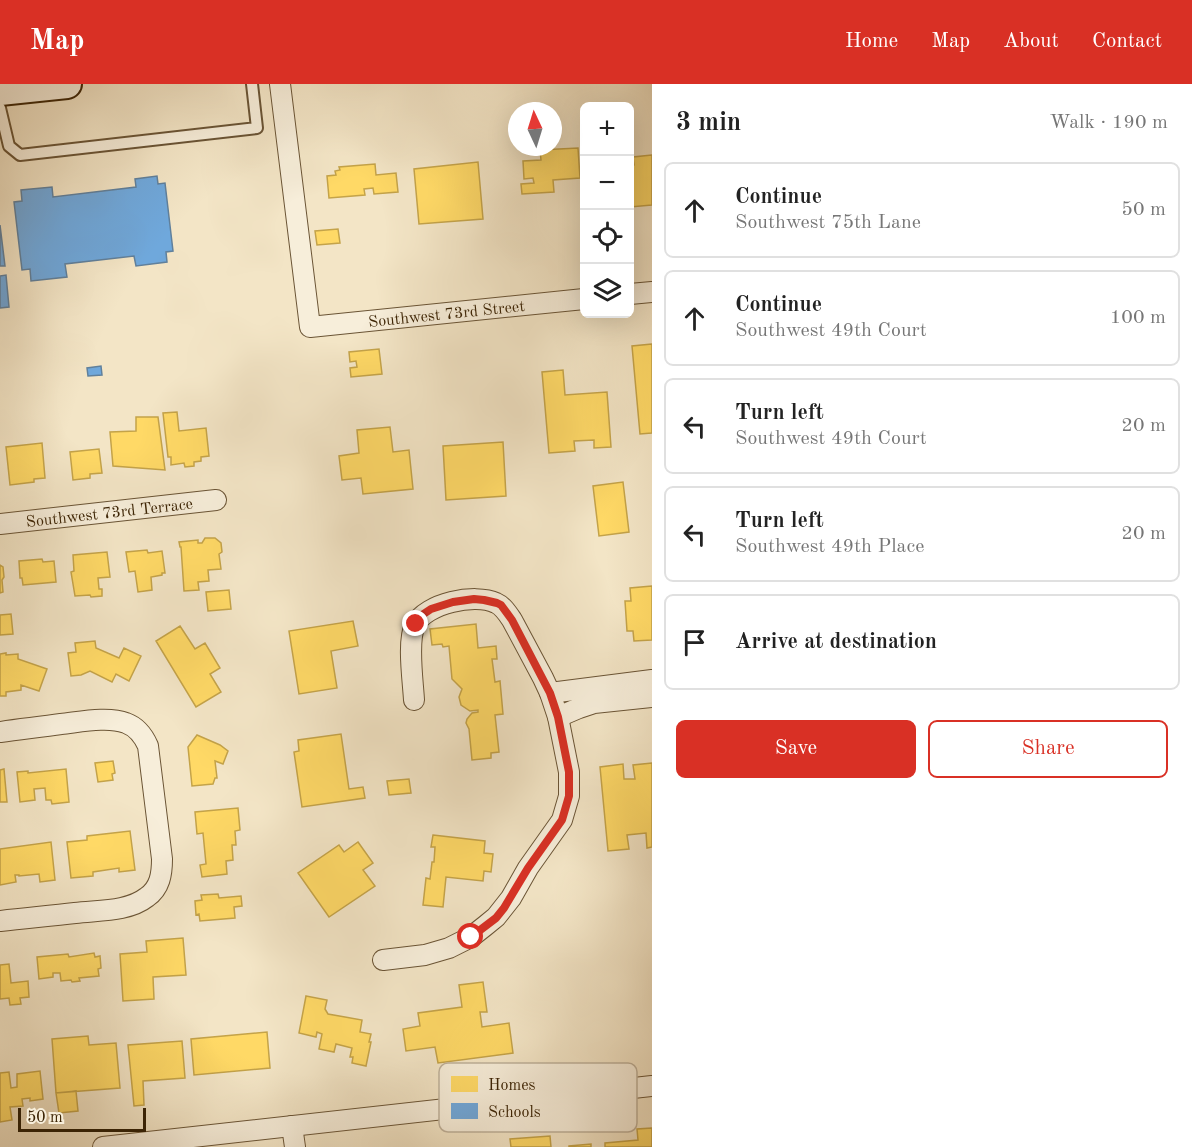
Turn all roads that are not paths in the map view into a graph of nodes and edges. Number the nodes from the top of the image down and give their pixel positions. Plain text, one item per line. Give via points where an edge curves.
1 (67, 84) edge
2 (252, 84) edge
3 (280, 84) edge
4 (0, 92) edge
5 (0, 108) edge
6 (652, 292) edge
7 (634, 294) edge
8 (580, 300) edge
9 (216, 500) dead end
10 (0, 524) edge
11 (652, 680) edge
12 (621, 692) junction
13 (550, 693) junction
14 (652, 697) edge
15 (414, 700) dead end
16 (558, 717) junction
17 (0, 732) edge
18 (0, 921) edge
19 (382, 960) dead end
20 (652, 1086) edge
21 (637, 1088) edge
22 (439, 1110) edge
23 (292, 1126) junction
24 (103, 1147) edge
25 (295, 1147) edge

1 - 4 main road
2 - 5 lane via 257,128 20,155 9,146
3 - 8 street, Southwest 73rd Street via 310,327
6 - 7 street
9 - 10 street, Southwest 73rd Terrace
11 - 12 street
12 - 13 street
12 - 14 street
12 - 16 street
13 - 15 street via 501,605 474,599 431,609 416,624 412,634
13 - 16 street
16 - 19 street via 569,772 569,796 562,820 504,908 458,944 425,955
17 - 18 street via 86,721 117,721 135,727 148,747 162,859 161,876 152,893 124,907
20 - 21 street
22 - 23 street
23 - 24 street
23 - 25 street

